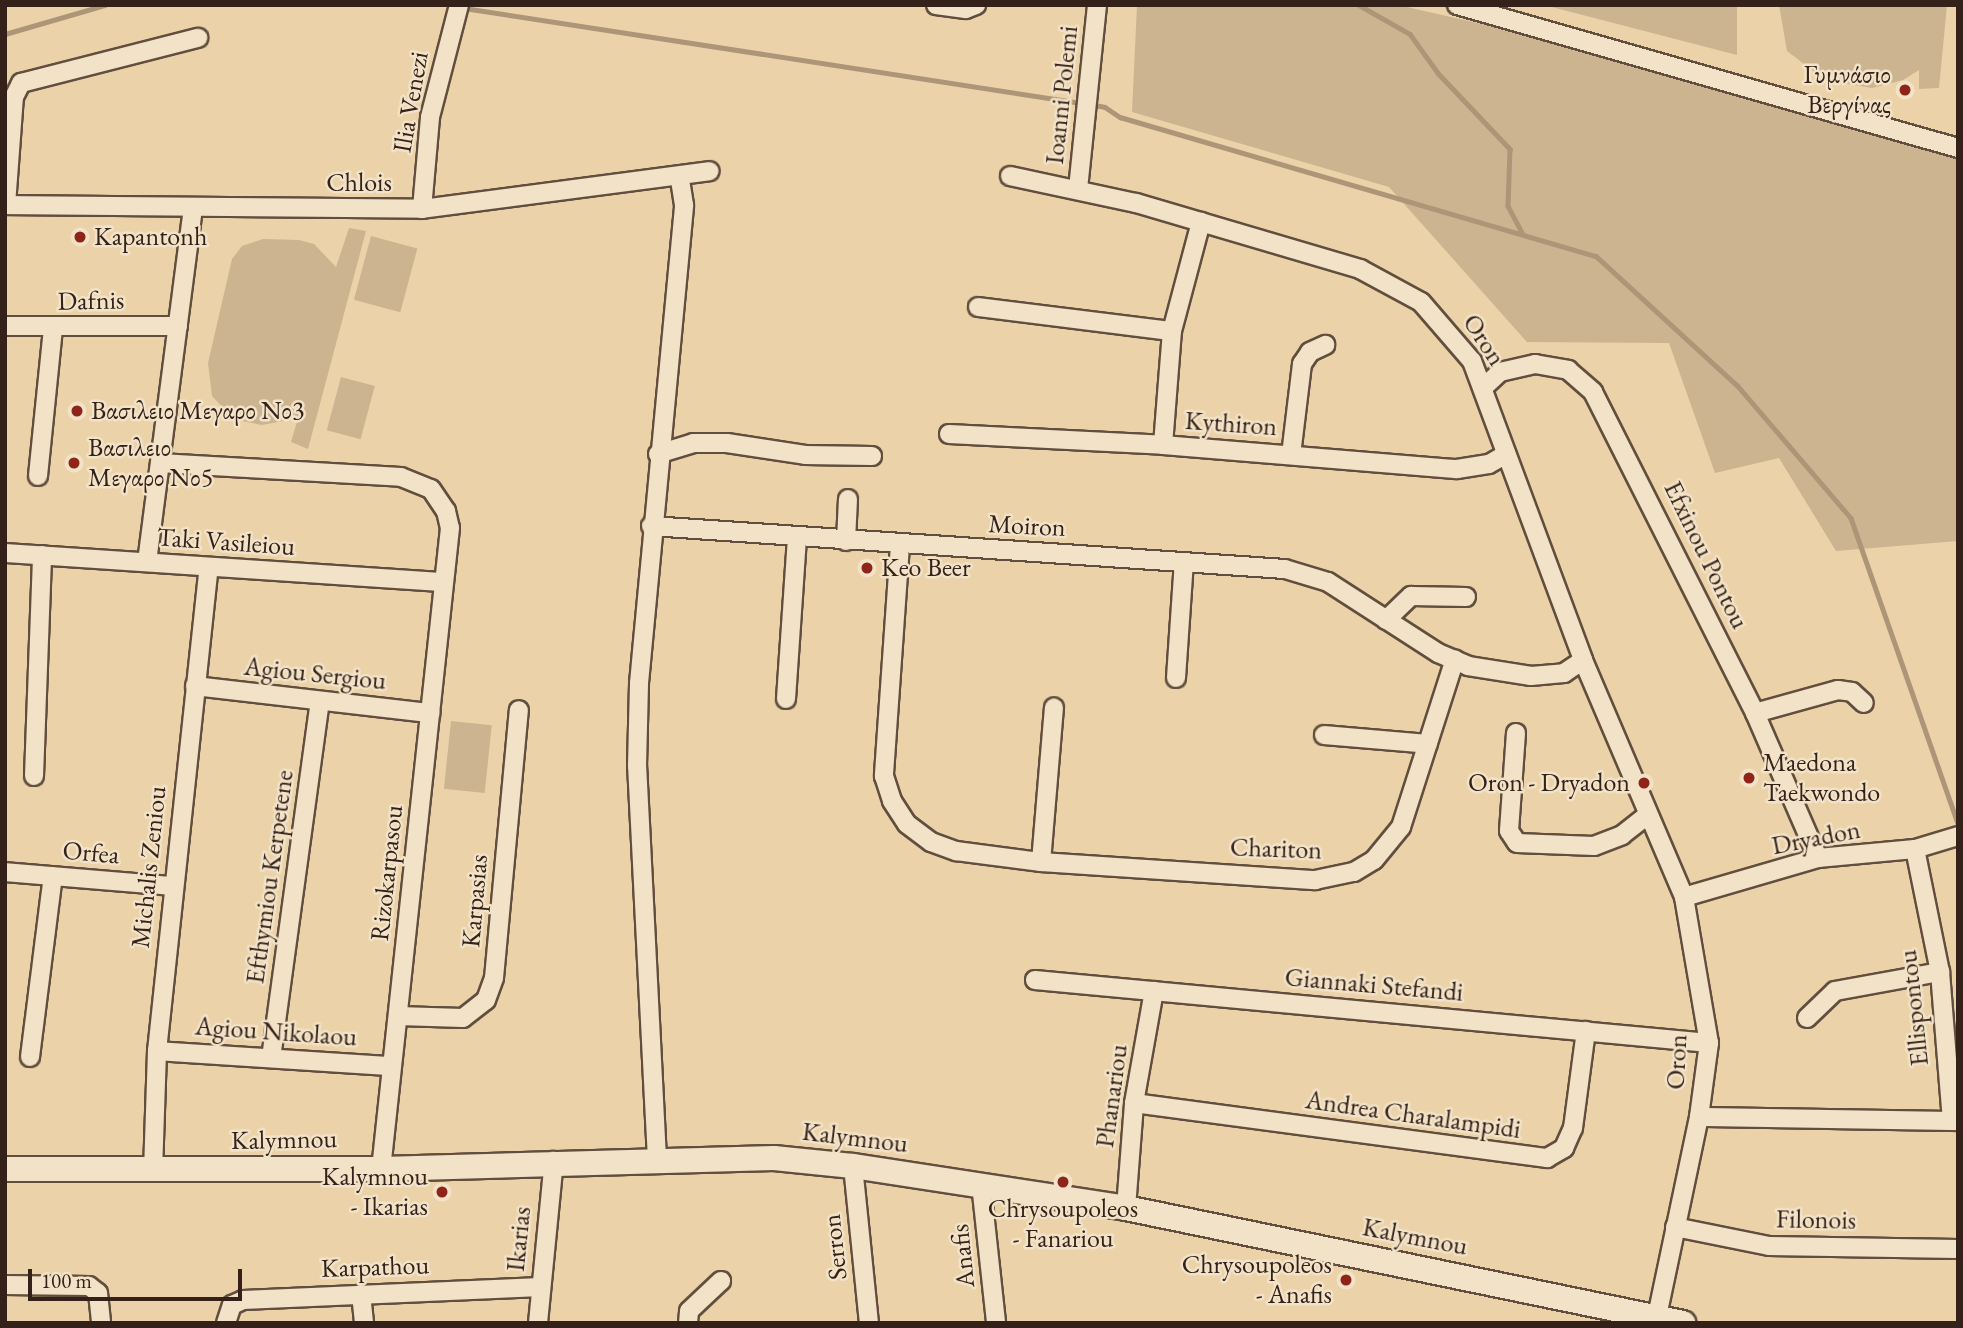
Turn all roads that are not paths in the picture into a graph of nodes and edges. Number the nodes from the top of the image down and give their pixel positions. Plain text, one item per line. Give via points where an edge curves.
1 (936, 5) edge
2 (976, 5) edge
3 (1097, 5) edge
4 (1457, 5) edge
5 (458, 12) edge
6 (198, 38) dead end
7 (1958, 148) edge
8 (710, 171) dead end
9 (1010, 176) dead end
10 (680, 179) junction
11 (1078, 189) junction
12 (6, 205) edge
13 (193, 209) junction
14 (422, 209) junction
15 (1201, 222) junction
16 (978, 307) dead end
17 (178, 326) junction
18 (5, 327) edge
19 (53, 328) junction
20 (1172, 331) junction
21 (1325, 345) dead end
22 (1484, 387) junction
23 (949, 434) dead end
24 (1163, 445) junction
25 (658, 454) junction
26 (1506, 454) junction
27 (1292, 455) junction
28 (872, 456) dead end
29 (160, 463) junction
30 (38, 477) dead end
31 (848, 499) dead end
32 (652, 526) junction
33 (797, 537) junction
34 (846, 541) junction
35 (900, 545) junction
36 (5, 553) edge
37 (42, 555) junction
38 (147, 562) junction
39 (1184, 562) junction
40 (209, 568) junction
41 (443, 582) junction
42 (1466, 597) dead end
43 (1386, 620) junction
44 (1455, 659) junction
45 (1583, 660) junction
46 (1176, 678) dead end
47 (194, 686) junction
48 (786, 699) dead end
49 (320, 702) junction
50 (1864, 703) dead end
51 (1054, 708) dead end
52 (519, 710) dead end
53 (430, 713) junction
54 (1755, 713) junction
55 (1516, 733) dead end
56 (1324, 735) dead end
57 (1428, 744) junction
58 (34, 776) dead end
59 (1648, 815) junction
60 (1958, 836) edge
61 (1915, 849) junction
62 (1818, 858) junction
63 (1041, 862) junction
64 (5, 872) edge
65 (52, 876) junction
66 (173, 886) junction
67 (1684, 897) junction
68 (1940, 972) junction
69 (1035, 980) dead end
70 (1154, 990) junction
71 (398, 1016) junction
72 (1807, 1018) dead end
73 (1586, 1031) junction
74 (1709, 1043) junction
75 (158, 1051) junction
76 (30, 1058) dead end
77 (271, 1058) junction
78 (391, 1066) junction
79 (1135, 1104) junction
80 (1699, 1117) junction
81 (1955, 1121) edge
82 (657, 1159) junction
83 (554, 1161) junction
84 (853, 1166) junction
85 (5, 1169) edge
86 (381, 1169) junction
87 (153, 1172) junction
88 (981, 1184) junction
89 (1126, 1208) junction
90 (1675, 1227) junction
91 (1958, 1248) edge
92 (722, 1281) dead end
93 (5, 1285) edge
94 (541, 1287) junction
95 (361, 1294) junction
96 (1657, 1317) junction
97 (101, 1323) edge
98 (226, 1323) edge
99 (363, 1323) edge
100 (538, 1323) edge
101 (688, 1323) edge
102 (869, 1323) edge
103 (996, 1323) edge
104 (1683, 1323) edge

1 - 2 street via 966,9
3 - 11 street, Ioanni Polemi
4 - 7 street
5 - 14 street, Ilia Venezi via 430,117
6 - 12 street via 21,83 14,97
8 - 10 street, Chlois
9 - 11 street, Oron
10 - 14 street, Chlois
10 - 25 street via 684,205
11 - 15 street, Oron
12 - 13 street, Chlois
13 - 14 street, Chlois
13 - 17 street
15 - 20 street
15 - 22 street, Oron via 1352,266 1402,289 1446,326
16 - 20 street
17 - 19 street, Dafnis
17 - 29 street
18 - 19 street, Dafnis
19 - 30 street
20 - 24 street
21 - 27 street via 1310,352 1302,364
22 - 26 street, Oron
22 - 54 street, Efxinou Pontou via 1500,372 1544,364 1568,370 1593,391
23 - 24 street, Kythiron
24 - 27 street, Kythiron
25 - 28 street via 693,443 727,443 805,455
25 - 32 street
26 - 27 street, Kythiron via 1489,464 1457,469
26 - 45 street, Oron
29 - 38 street
29 - 41 street, Rizokarpasou via 393,476 423,483 438,496 449,520
31 - 34 street
32 - 33 street, Moiron
32 - 82 street via 637,765
33 - 34 street, Moiron
33 - 48 street
34 - 35 street, Moiron
35 - 39 street, Moiron
35 - 63 street, Chariton via 883,762 892,801 907,824 944,848
36 - 37 street, Taki Vasileiou
37 - 38 street, Taki Vasileiou
37 - 58 street
38 - 40 street, Taki Vasileiou
39 - 43 street, Moiron via 1309,574 1343,590
39 - 46 street
40 - 41 street, Taki Vasileiou
40 - 47 street, Michalis Zeniou
41 - 53 street, Rizokarpasou
42 - 43 street via 1411,596
43 - 44 street, Moiron
44 - 45 street, Moiron via 1496,672 1531,676 1564,673
44 - 57 street, Chariton
45 - 59 street, Oron
47 - 49 street, Agiou Sergiou
47 - 66 street, Michalis Zeniou
49 - 53 street, Agiou Sergiou
49 - 77 street, Efthymiou Kerpetene
50 - 54 street via 1852,692 1838,690
51 - 63 street
52 - 71 street, Karpasias via 494,978 486,1000 463,1018
53 - 71 street, Rizokarpasou
54 - 62 street, Efxinou Pontou
55 - 59 street via 1509,831 1517,844 1594,846 1622,835
56 - 57 street
57 - 63 street, Chariton via 1401,827 1374,860 1342,877 1315,880
59 - 67 street, Oron
60 - 61 street, Dryadon
61 - 62 street, Dryadon
61 - 68 street, Ellispontou
62 - 67 street, Dryadon
64 - 65 street, Orfea
65 - 66 street, Orfea
65 - 76 street
66 - 75 street, Michalis Zeniou
67 - 74 street, Oron
68 - 72 street via 1835,990
68 - 81 street, Ellispontou
69 - 70 street, Giannaki Stefandi
70 - 73 street, Giannaki Stefandi
70 - 79 street, Phanariou
71 - 78 street, Rizokarpasou
73 - 74 street, Giannaki Stefandi
73 - 79 street, Andrea Charalampidi via 1573,1128 1564,1148 1547,1158
74 - 80 street, Oron
75 - 77 street, Agiou Nikolaou
75 - 87 street, Michalis Zeniou
77 - 78 street, Agiou Nikolaou
78 - 86 street, Rizokarpasou
79 - 89 street, Phanariou
80 - 81 street
80 - 90 street, Oron
82 - 83 street, Kalymnou
82 - 84 street, Kalymnou via 774,1158
83 - 86 street, Kalymnou
83 - 94 street, Ikarias
84 - 88 street, Kalymnou
84 - 102 street, Serron
85 - 87 street, Kalymnou
86 - 87 street, Kalymnou
88 - 89 street, Kalymnou
88 - 103 street, Anafis
89 - 96 street, Kalymnou
90 - 91 street, Filonois via 1769,1246
90 - 96 street, Oron
92 - 101 street via 689,1311
93 - 97 street via 89,1286 97,1293
94 - 95 street, Karpathou
94 - 100 street, Ikarias
95 - 98 street, Karpathou via 243,1300 232,1305
95 - 99 street
96 - 104 street, Kalymnou

